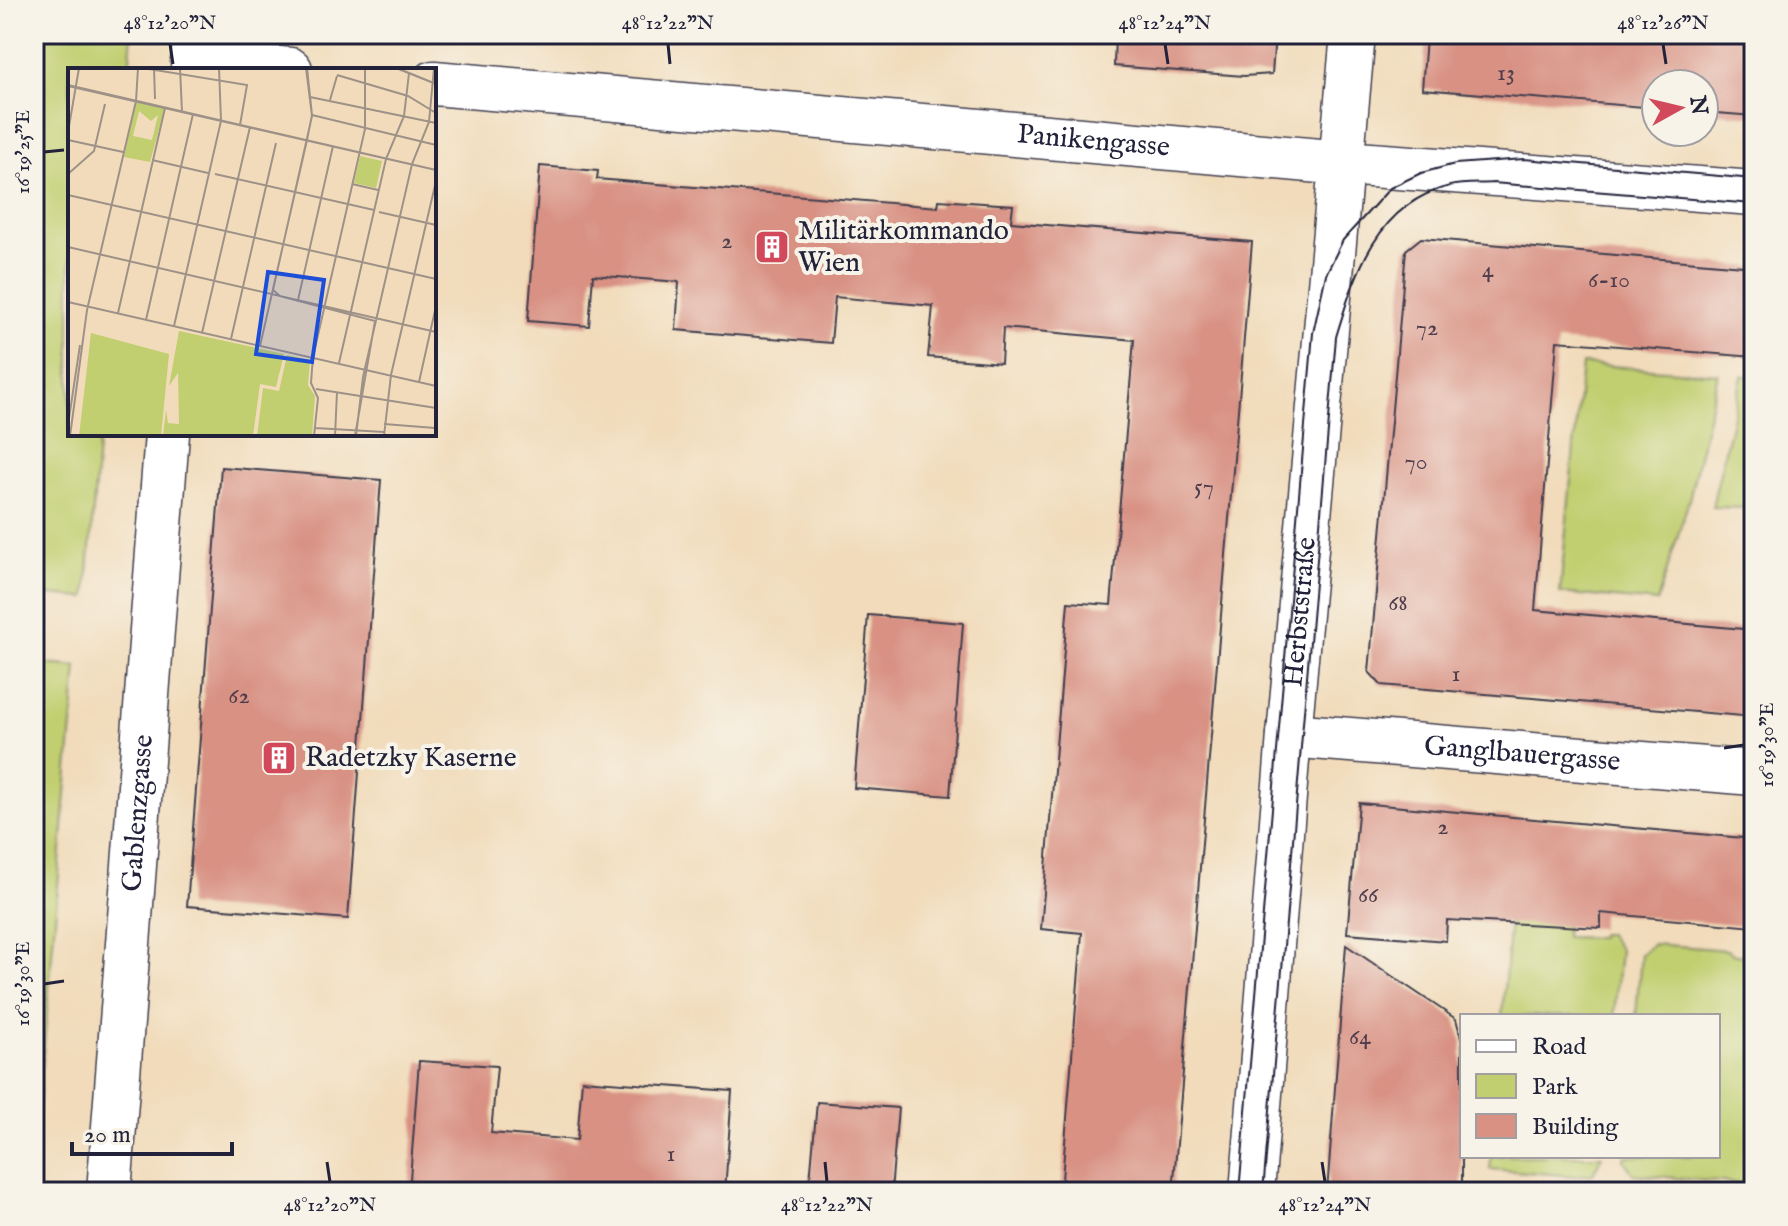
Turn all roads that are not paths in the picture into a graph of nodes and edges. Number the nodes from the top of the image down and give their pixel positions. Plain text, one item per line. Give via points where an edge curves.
1 (1353, 34) edge
2 (194, 55) edge
3 (277, 68) edge
4 (436, 83) edge
5 (1343, 163) junction
6 (1754, 193) edge
7 (167, 436) edge
8 (1289, 735) junction
9 (1754, 773) edge
10 (109, 1192) edge
11 (1252, 1192) edge

1 - 5 street, Herbststraße
2 - 3 street
4 - 5 street, Panikengasse
5 - 6 street, Panikengasse
5 - 8 street, Herbststraße
7 - 10 street, Gablenzgasse
8 - 9 street, Ganglbauergasse
8 - 11 street, Herbststraße

